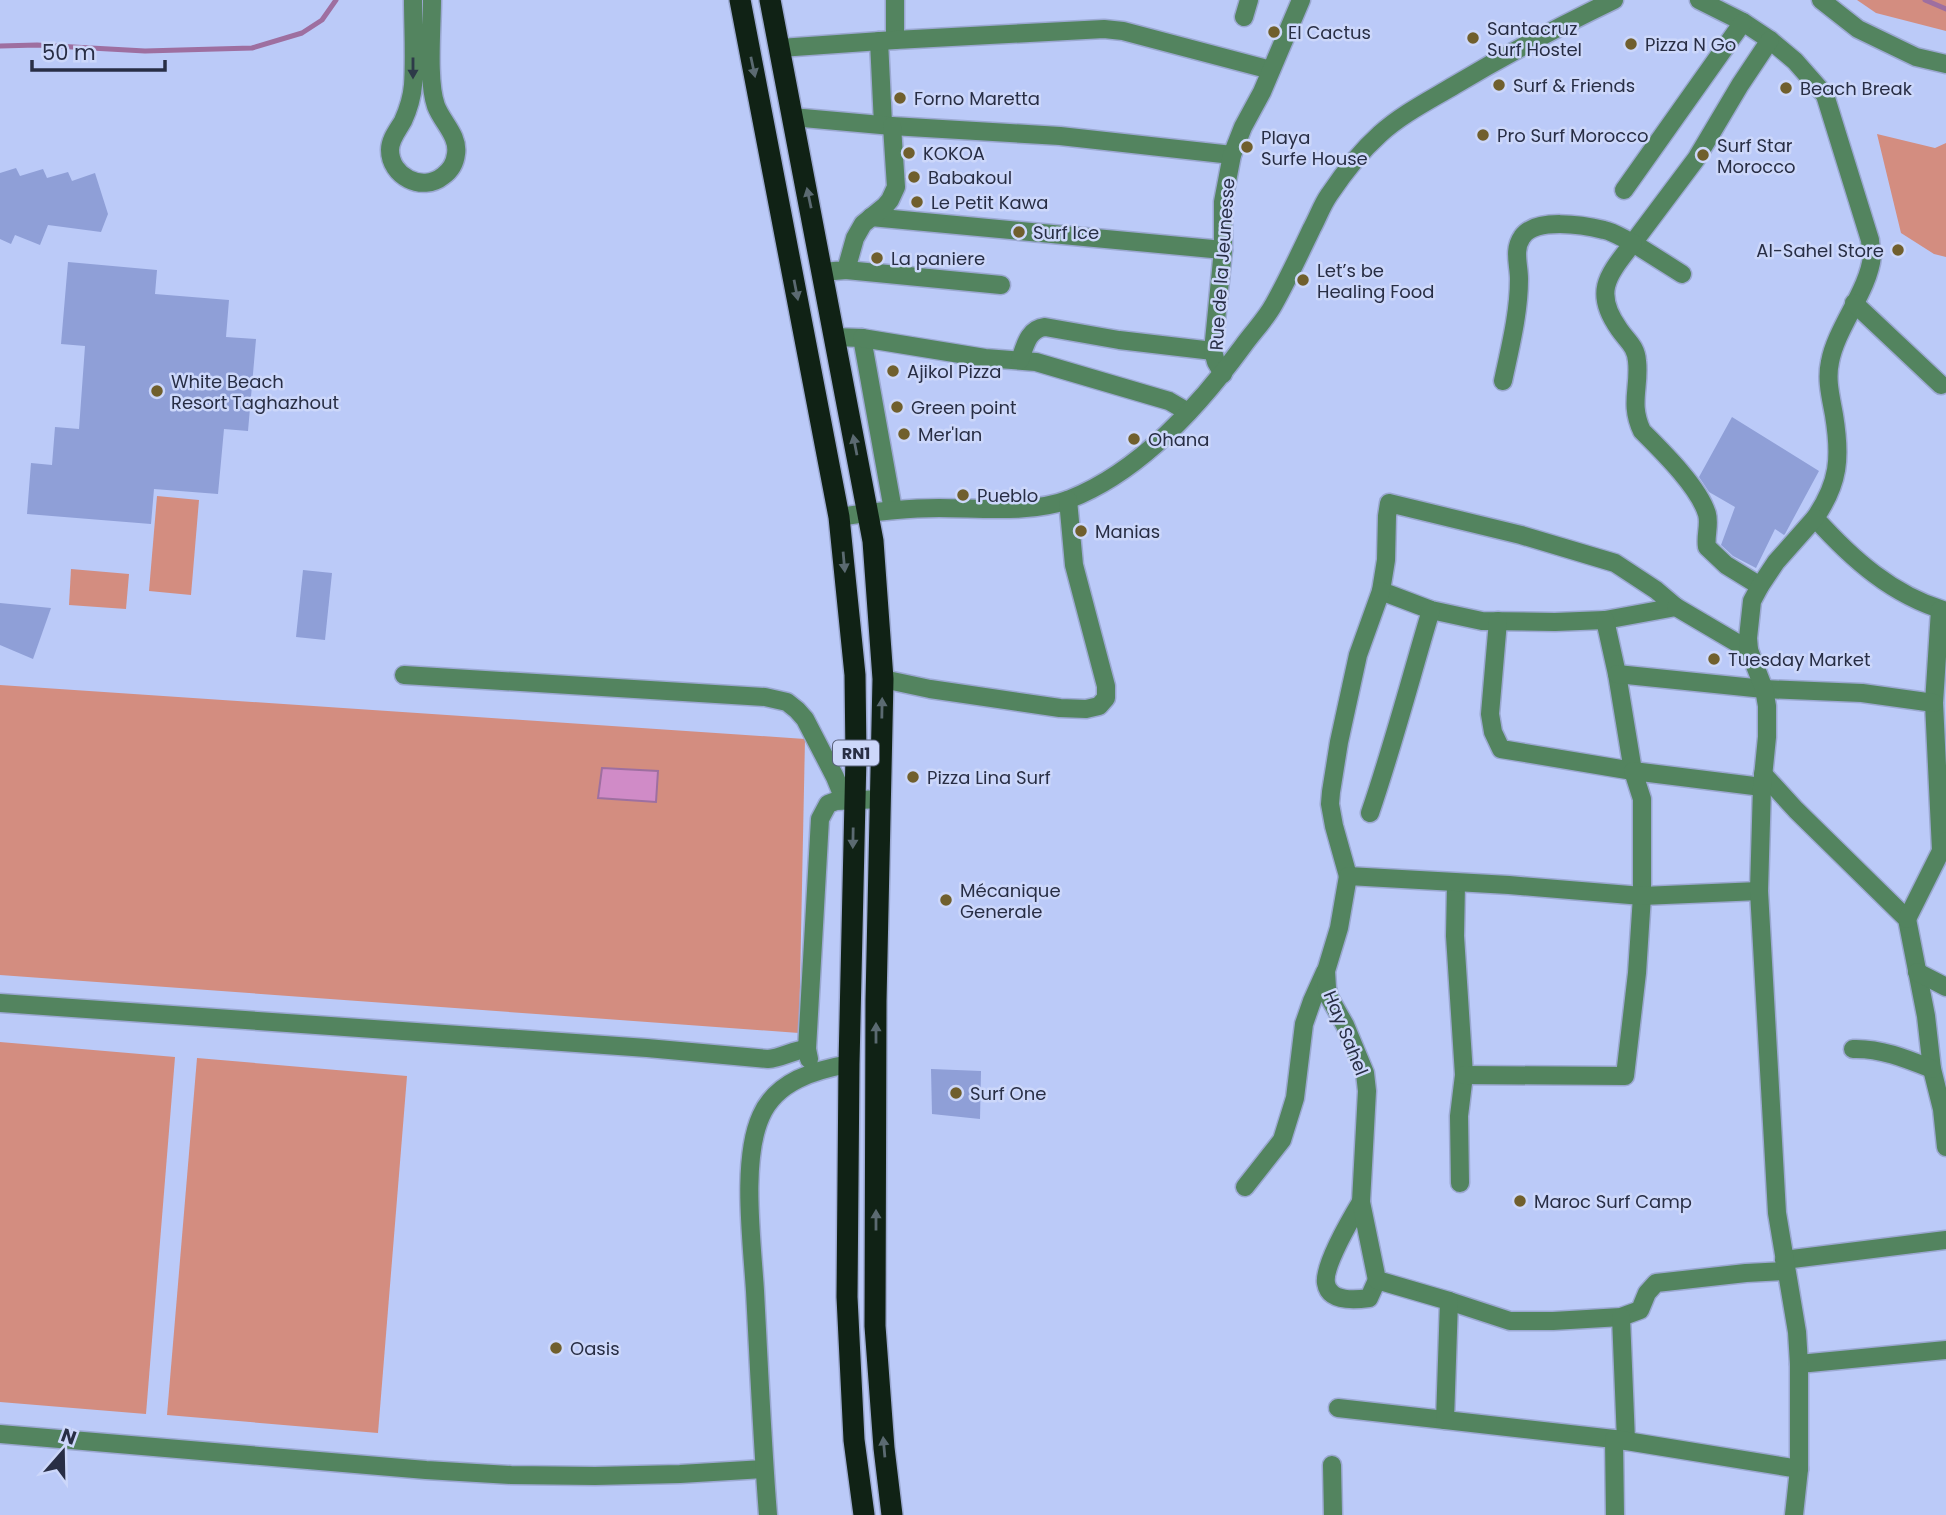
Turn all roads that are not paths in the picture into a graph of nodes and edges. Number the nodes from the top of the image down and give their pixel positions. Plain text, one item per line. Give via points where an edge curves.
1 (413, 0) edge
2 (432, 0) edge
3 (740, 0) edge
4 (771, 0) edge
5 (895, 0) edge
6 (1301, 0) edge
7 (1614, 0) edge
8 (1699, 0) edge
9 (1821, 0) edge
10 (1744, 22) junction
11 (1770, 40) junction
12 (887, 41) junction
13 (780, 48) junction
14 (1946, 64) edge
15 (1271, 70) junction
16 (792, 117) junction
17 (888, 125) junction
18 (1232, 155) junction
19 (1624, 190) dead end
20 (871, 217) junction
21 (1633, 243) junction
22 (1223, 250) junction
23 (846, 270) junction
24 (822, 272) junction
25 (1682, 274) dead end
26 (1000, 285) dead end
27 (1854, 303) junction
28 (834, 337) junction
29 (862, 338) junction
30 (1213, 351) junction
31 (1020, 360) junction
32 (1223, 374) junction
33 (1503, 380) dead end
34 (1941, 385) dead end
35 (1188, 412) junction
36 (1068, 500) junction
37 (893, 510) junction
38 (869, 512) junction
39 (839, 517) junction
40 (1815, 518) junction
41 (1760, 586) junction
42 (1381, 591) junction
43 (1676, 607) junction
44 (1431, 610) junction
45 (1943, 610) edge
46 (1605, 620) junction
47 (1499, 621) junction
48 (1749, 650) junction
49 (1617, 674) junction
50 (404, 676) dead end
51 (883, 679) junction
52 (1764, 689) junction
53 (1934, 703) junction
54 (1633, 771) junction
55 (1763, 781) junction
56 (849, 799) junction
57 (881, 799) junction
58 (1370, 813) dead end
59 (1943, 846) edge
60 (1348, 876) junction
61 (1456, 883) junction
62 (1759, 891) junction
63 (1642, 896) junction
64 (1907, 919) junction
65 (1326, 971) junction
66 (1917, 972) junction
67 (1946, 987) edge
68 (0, 1003) edge
69 (807, 1049) junction
70 (1853, 1049) dead end
71 (849, 1064) junction
72 (1932, 1069) junction
73 (814, 1072) junction
74 (1464, 1075) junction
75 (1944, 1109) edge
76 (1946, 1147) edge
77 (1460, 1183) dead end
78 (1245, 1187) dead end
79 (1361, 1202) junction
80 (1946, 1240) edge
81 (1785, 1265) junction
82 (1377, 1280) junction
83 (1449, 1301) junction
84 (1620, 1317) junction
85 (1946, 1350) edge
86 (1800, 1364) junction
87 (1338, 1408) dead end
88 (1445, 1420) junction
89 (0, 1434) edge
90 (1620, 1440) junction
91 (1332, 1465) dead end
92 (764, 1469) junction
93 (1799, 1469) junction
94 (768, 1515) edge
95 (864, 1515) edge
96 (892, 1515) edge
97 (1333, 1515) edge
98 (1615, 1515) edge
99 (1794, 1515) edge

1 -> 2 street via 413,87 390,148 392,163 414,183 443,177 457,153 455,139 433,97
3 -> 39 highway, RN1
4 - 13 highway, RN1
5 - 12 street
6 - 15 street, Rue de la Jeunesse
7 - 32 street via 1522,46 1380,134 1328,197 1272,307
8 - 10 street
9 - 14 street via 1858,29 1916,57
10 - 11 street
10 - 19 street
11 - 21 street via 1696,159
11 - 27 street via 1825,96 1837,130 1872,256
12 - 13 street
12 - 15 street via 1104,29
12 - 17 street
13 - 16 highway, RN1
15 - 18 street, Rue de la Jeunesse
16 - 17 street
24 -> 16 highway, RN1
17 - 18 street via 1060,136
17 - 20 street via 896,187 890,200
18 - 22 street, Rue de la Jeunesse via 1223,202
20 - 22 street
20 - 23 street via 855,238
21 - 25 street
21 - 33 street via 1606,230 1562,223 1533,228 1521,237 1513,333
21 - 41 street via 1609,275 1604,296 1636,354 1638,423 1704,507 1707,547
22 - 30 street, Rue de la Jeunesse
23 - 24 street
23 - 26 street
24 - 28 highway, RN1
27 - 34 street
27 - 40 street via 1830,360 1837,467 1835,483
28 - 29 street
38 -> 28 highway, RN1
29 - 31 street
29 - 37 street
30 - 31 street via 1045,327 1031,332
30 - 32 street, Rue de la Jeunesse
31 - 35 street via 1082,374 1169,401
32 - 35 street
35 - 36 street via 1125,470
36 - 37 street via 1007,509
36 - 51 street via 1073,565 1106,685 1106,698 1099,706 1060,708
37 - 38 street
38 - 39 street
38 - 51 highway, RN1
39 -> 56 highway, RN1 via 855,675 856,756
40 - 41 street
40 - 45 street via 1881,580
41 - 48 street via 1752,601
42 - 43 street via 1390,503 1615,564
42 - 44 street
42 - 60 street via 1359,655 1331,792 1334,826
43 - 46 street
43 - 48 street
44 - 47 street
44 - 58 street
45 - 53 street
46 - 47 street
46 - 49 street
47 - 54 street via 1490,714 1501,749
48 - 52 street
49 - 52 street
49 - 54 street
50 - 56 street via 787,702 805,719
57 -> 51 highway, RN1
52 - 53 street via 1862,693
52 - 55 street via 1767,737
53 - 59 street
54 - 55 street
54 - 63 street via 1642,799
55 - 62 street
55 - 64 street
56 - 57 street
56 - 69 street via 828,804 820,819
56 -> 71 highway, RN1
96 -> 57 highway, RN1 via 875,1326
59 - 64 street
60 - 61 street
60 - 65 street, Hay Sahel
61 - 63 street
61 - 74 street
62 - 63 street
62 - 81 street via 1777,1213
63 - 74 street via 1625,1076
64 - 66 street
65 - 78 street via 1304,1024 1295,1098 1282,1140
65 - 79 street, Hay Sahel via 1329,997 1365,1073
66 - 67 street
66 - 72 street
68 - 69 street via 768,1059
69 - 73 street
70 - 72 street via 1867,1048
71 - 73 street
71 - 95 highway, RN1 via 848,1343
72 - 75 street
73 - 92 street via 775,1094 761,1114 754,1137 749,1190
74 - 77 street
75 - 76 street
79 - 82 street, Hay Sahel
79 - 82 street via 1336,1248 1326,1284 1338,1297 1358,1300 1369,1298
80 - 81 street
81 - 84 street via 1656,1283 1640,1310
81 - 86 street
82 - 83 street
83 - 84 street via 1510,1321
83 - 88 street
84 - 90 street
85 - 86 street
86 - 93 street
87 - 88 street
88 - 90 street
89 - 92 street via 511,1475 680,1475
90 - 93 street
90 - 98 street
91 - 97 street
92 - 94 street
93 - 99 street

